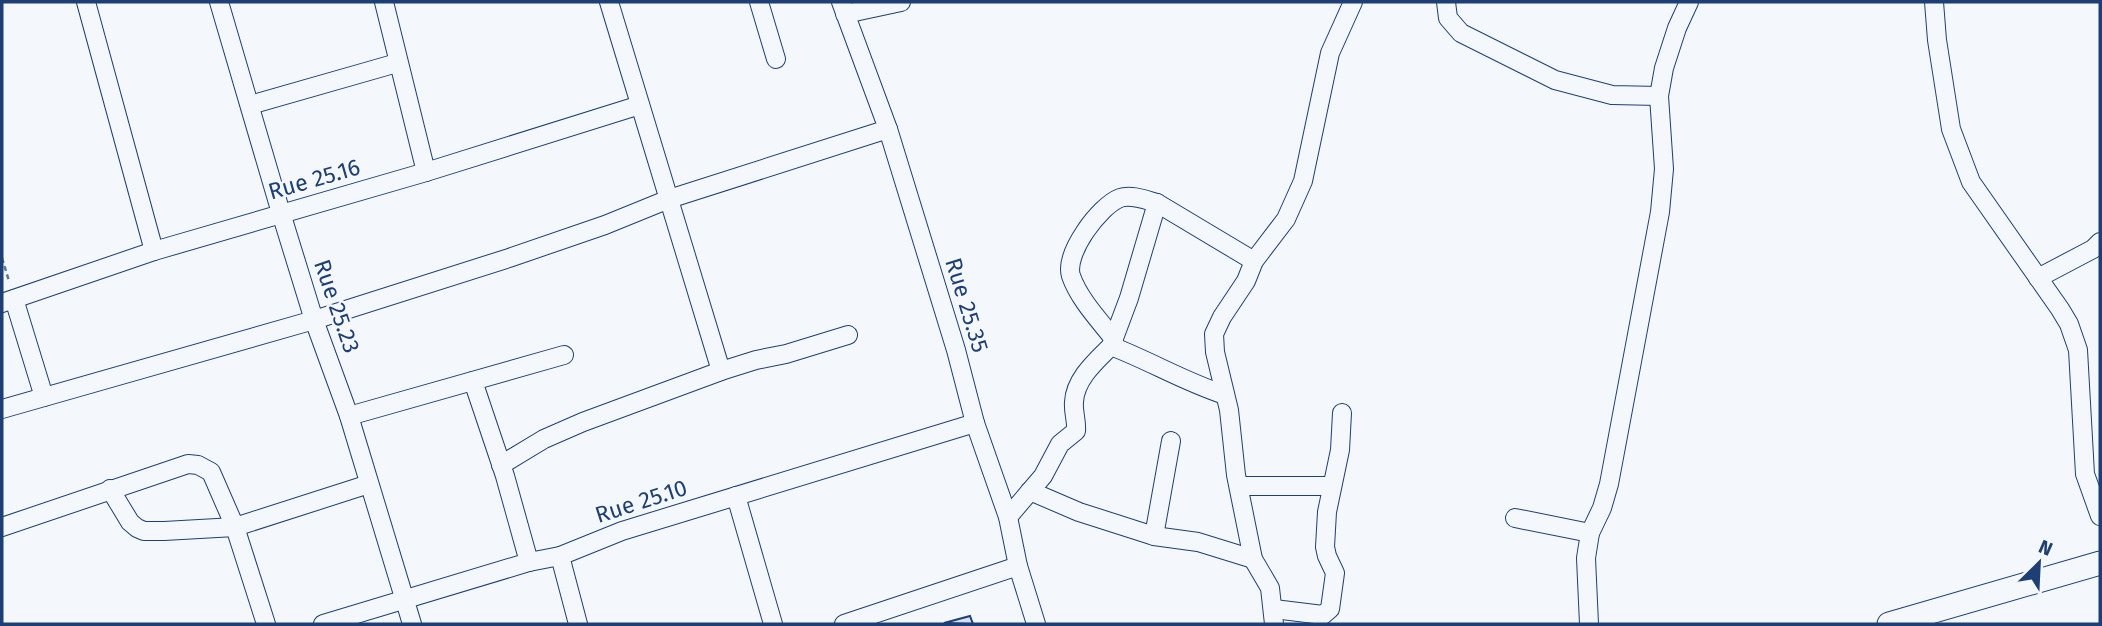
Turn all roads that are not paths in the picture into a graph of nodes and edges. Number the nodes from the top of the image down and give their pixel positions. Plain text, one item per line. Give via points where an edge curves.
1 (86, 2) edge
2 (219, 2) edge
3 (384, 2) edge
4 (609, 2) edge
5 (759, 2) edge
6 (901, 2) edge
7 (1353, 2) edge
8 (1446, 2) edge
9 (1689, 2) edge
10 (1934, 2) edge
11 (843, 8) edge
12 (776, 59) dead end
13 (397, 63) junction
14 (1659, 96) junction
15 (640, 105) junction
16 (250, 106) junction
17 (887, 129) junction
18 (426, 172) junction
19 (669, 199) junction
20 (1157, 203) junction
21 (281, 213) junction
22 (2100, 242) edge
23 (154, 251) junction
24 (1254, 261) junction
25 (2038, 278) junction
26 (8, 301) edge
27 (314, 320) junction
28 (848, 335) dead end
29 (1112, 342) junction
30 (564, 355) dead end
31 (721, 371) junction
32 (473, 381) junction
33 (1225, 395) junction
34 (44, 397) junction
35 (2, 409) edge
36 (1342, 413) dead end
37 (349, 416) junction
38 (975, 423) junction
39 (1171, 441) dead end
40 (501, 465) junction
41 (369, 484) junction
42 (1239, 486) junction
43 (1331, 486) junction
44 (110, 489) junction
45 (1030, 491) junction
46 (736, 496) junction
47 (2100, 516) edge
48 (1008, 517) junction
49 (1515, 518) dead end
50 (2, 527) edge
51 (235, 527) junction
52 (1590, 534) junction
53 (1154, 537) junction
54 (560, 556) junction
55 (1253, 559) junction
56 (529, 562) junction
57 (2100, 563) edge
58 (1018, 566) junction
59 (405, 601) junction
60 (1274, 617) edge
61 (266, 624) edge
62 (323, 624) edge
63 (412, 624) edge
64 (578, 624) edge
65 (773, 624) edge
66 (844, 624) edge
67 (1036, 624) edge
68 (1589, 624) edge
69 (1889, 624) edge

1 - 23 street
2 - 16 street, Rue 25.23
3 - 13 street
4 - 15 street
5 - 12 street
6 - 11 street
7 - 24 street via 1327,63 1303,181 1286,219
8 - 14 street via 1448,18 1461,33 1555,80 1612,95
9 - 14 street via 1664,68
10 - 25 street via 1951,129 1971,183
11 - 17 street, Rue 25.35
13 - 16 street
13 - 18 street
14 - 52 street via 1664,169 1660,212 1609,484
15 - 18 street, Rue 25.16
15 - 19 street
16 - 21 street, Rue 25.23
17 - 19 street
17 - 38 street, Rue 25.35
18 - 21 street, Rue 25.16
19 - 27 street via 509,258
19 - 31 street
20 - 24 street
20 - 29 street
20 - 29 street via 1120,198 1080,238 1070,258 1071,275 1080,293
21 - 23 street, Rue 25.16
21 - 27 street, Rue 25.23
22 - 25 street
23 - 26 street, Rue 25.16
24 - 33 street via 1214,334
25 - 47 street via 2069,324 2078,350 2085,474
26 - 34 street
27 - 34 street
27 - 37 street, Rue 25.23
28 - 31 street
29 - 33 street
29 - 45 street via 1077,389 1076,431 1060,444
30 - 32 street
31 - 40 street via 583,422
32 - 37 street
32 - 40 street
33 - 42 street
34 - 35 street
36 - 43 street
37 - 41 street, Rue 25.23
38 - 46 street, Rue 25.10
38 - 48 street, Rue 25.35
39 - 53 street
40 - 56 street
41 - 51 street
41 - 59 street, Rue 25.23
42 - 43 street
42 - 55 street
43 - 60 street via 1325,547 1335,573 1330,609 1323,615
44 - 50 street
44 - 51 street via 130,523 144,531
44 - 51 street via 188,464 198,465 211,472
45 - 48 street
45 - 53 street
46 - 54 street, Rue 25.10 via 622,531
46 - 65 street
48 - 58 street, Rue 25.35
49 - 52 street
51 - 61 street
52 - 68 street via 1586,558
53 - 55 street via 1198,542
54 - 56 street, Rue 25.10
54 - 64 street
55 - 60 street via 1270,588
56 - 59 street, Rue 25.10
57 - 69 main road
58 - 66 street
58 - 67 street, Rue 25.35
59 - 62 street, Rue 25.10
59 - 63 street, Rue 25.23

